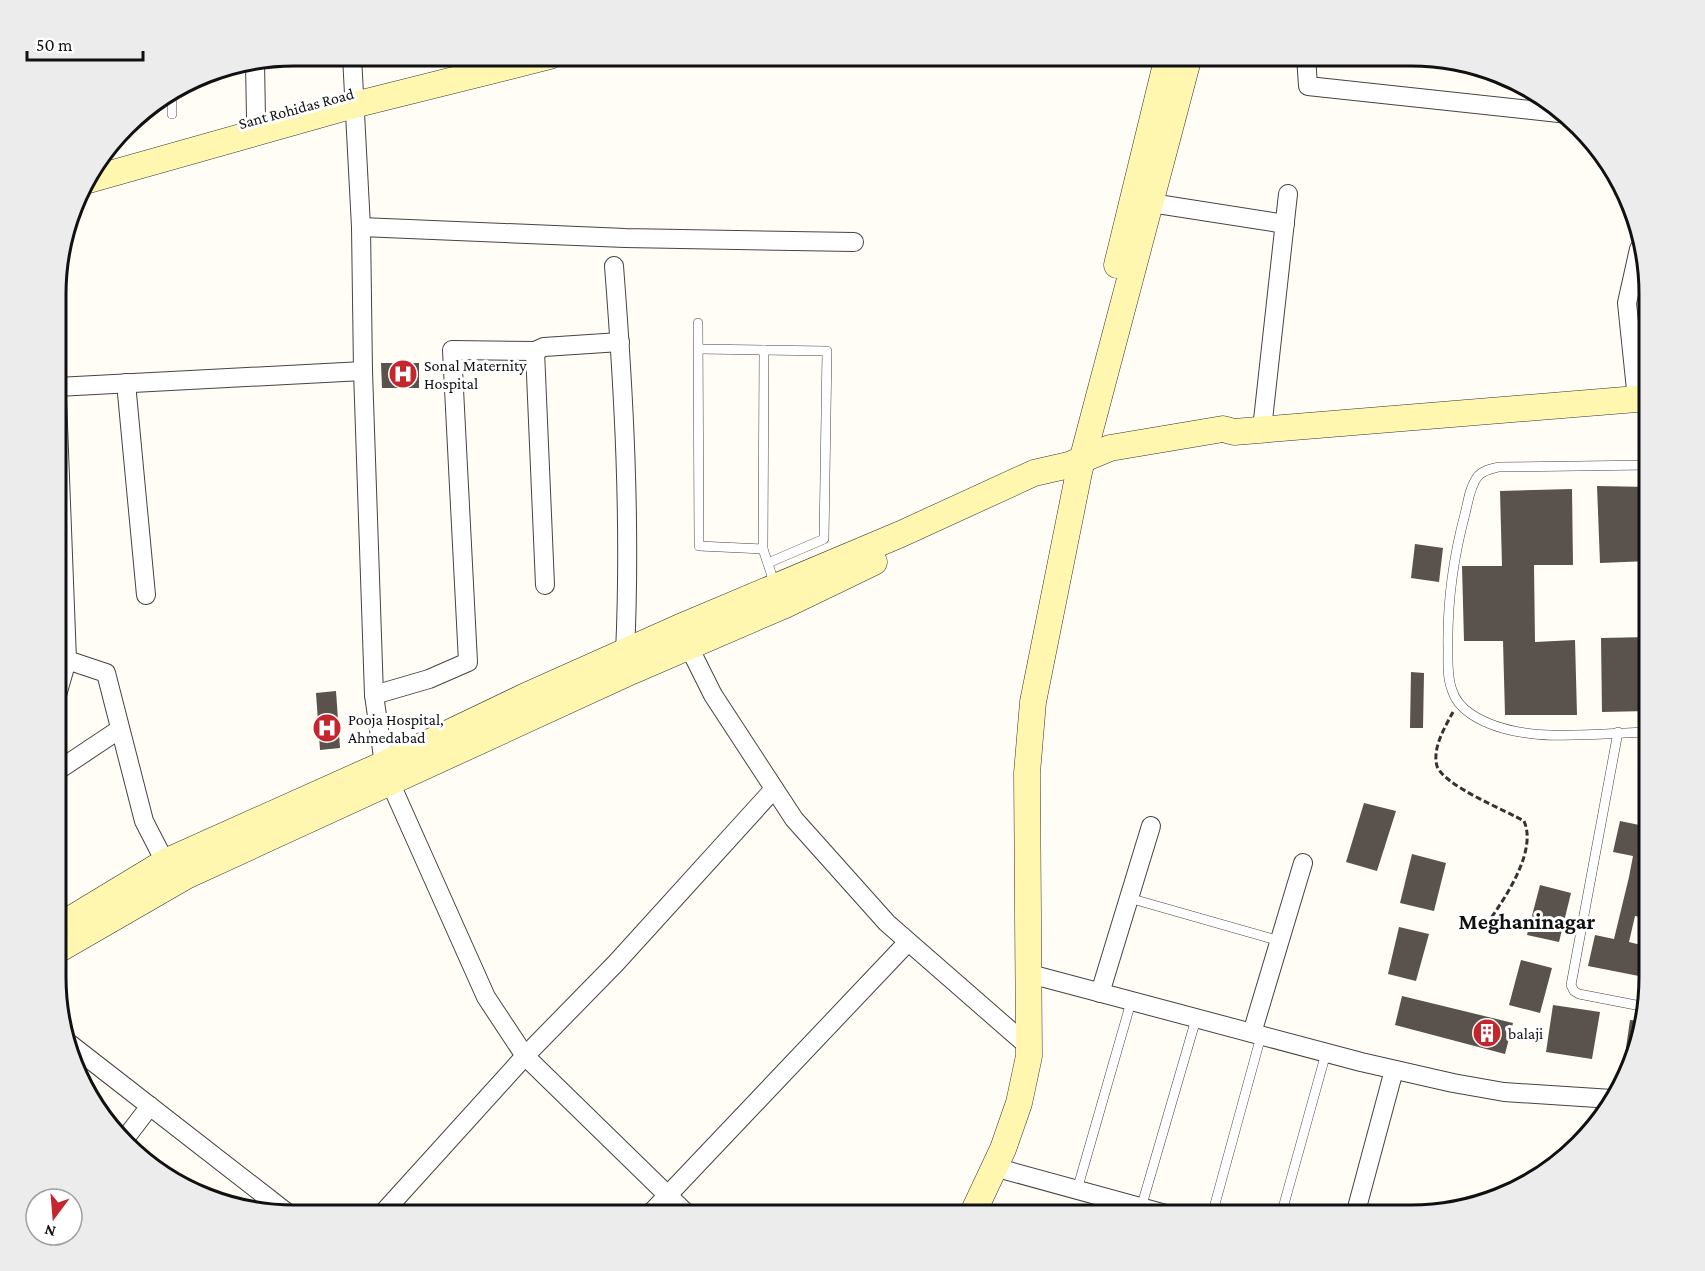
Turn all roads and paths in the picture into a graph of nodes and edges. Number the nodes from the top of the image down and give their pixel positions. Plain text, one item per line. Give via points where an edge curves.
1 (352, 66) edge
2 (463, 66) edge
3 (504, 66) edge
4 (1166, 66) edge
5 (1186, 66) edge
6 (1307, 66) edge
7 (255, 69) edge
8 (354, 99) junction
9 (172, 101) edge
10 (1549, 112) edge
11 (172, 114) dead end
12 (256, 118) junction
13 (109, 161) edge
14 (99, 177) edge
15 (1288, 194) dead end
16 (1151, 203) junction
17 (1284, 224) junction
18 (361, 227) junction
19 (854, 242) dead end
20 (1636, 260) edge
21 (614, 266) dead end
22 (698, 323) dead end
23 (620, 342) junction
24 (699, 349) junction
25 (764, 350) junction
26 (535, 351) junction
27 (363, 371) junction
28 (1639, 375) edge
29 (126, 383) junction
30 (66, 386) edge
31 (1639, 399) edge
32 (1262, 429) junction
33 (1639, 465) edge
34 (1074, 469) junction
35 (763, 549) junction
36 (885, 549) junction
37 (768, 562) junction
38 (545, 585) dead end
39 (776, 587) junction
40 (146, 595) dead end
41 (66, 634) edge
42 (684, 638) junction
43 (625, 652) junction
44 (67, 660) junction
45 (66, 664) edge
46 (374, 695) junction
47 (1459, 703) junction
48 (120, 729) junction
49 (1618, 732) junction
50 (1639, 732) edge
51 (66, 765) edge
52 (387, 773) junction
53 (774, 789) junction
54 (1151, 826) dead end
55 (165, 862) junction
56 (1303, 863) dead end
57 (1129, 898) junction
58 (1491, 918) dead end
59 (66, 922) edge
60 (1280, 941) junction
61 (908, 942) junction
62 (66, 945) edge
63 (1030, 974) junction
64 (1100, 993) junction
65 (1131, 1002) junction
66 (1637, 1005) edge
67 (1196, 1018) junction
68 (1256, 1034) junction
69 (1025, 1041) junction
70 (78, 1050) edge
71 (1326, 1053) junction
72 (525, 1056) junction
73 (1394, 1070) junction
74 (1604, 1098) edge
75 (150, 1106) junction
76 (129, 1134) edge
77 (994, 1167) junction
78 (1077, 1190) junction
79 (667, 1195) junction
80 (277, 1205) edge
81 (390, 1205) edge
82 (658, 1205) edge
83 (678, 1205) edge
84 (968, 1205) edge
85 (977, 1205) edge
86 (1130, 1205) edge
87 (1142, 1205) edge
88 (1214, 1205) edge
89 (1284, 1205) edge
90 (1358, 1205) edge

1 - 8 street
2 - 8 street, Sant Rohidas Road
3 - 8 street
4 - 34 street
5 - 16 street
6 - 10 street via 1308,86
7 - 12 street
8 - 12 street, Sant Rohidas Road
8 - 14 street
8 - 18 street
9 - 11 lane
12 - 13 street, Sant Rohidas Road
15 - 17 street
16 - 17 street
16 - 34 street
17 - 32 street
18 - 19 street
18 - 27 street
20 - 28 street via 1627,303
21 - 23 street
22 - 24 lane
23 - 26 street via 544,347
23 - 43 street via 628,578
24 - 25 lane
24 - 35 lane via 699,546
25 - 35 lane
25 - 37 lane via 827,351 824,539
26 - 38 street
26 - 46 street via 453,350 468,662 429,679
27 - 29 street
27 - 46 street
29 - 30 street
29 - 40 street
31 - 32 street
32 - 34 street via 1223,429 1110,448
33 - 47 lane via 1498,467 1480,474 1470,493 1449,592 1449,679
34 - 36 street via 1034,473
34 - 63 street via 1034,702 1026,773
34 - 69 street via 1046,581 1018,773
35 - 37 lane
36 - 39 street
36 - 42 street via 812,593
37 - 39 lane
39 - 42 street
41 - 44 street
42 - 43 street
42 - 52 street
42 - 53 street via 713,695
43 - 52 street via 530,694
44 - 45 street
44 - 48 street via 106,673
46 - 52 street
47 - 49 lane via 1483,721 1511,730 1552,735
47 - 58 path via 1437,749 1437,766 1445,778 1524,821 1528,828 1526,850 1518,870
48 - 51 street
48 - 55 street via 144,820
49 - 50 lane
49 - 66 lane via 1571,985 1579,994
52 - 55 street via 293,803
52 - 62 street via 186,876
52 - 72 street via 486,997
53 - 61 street via 794,819
53 - 72 street via 616,963
54 - 57 street
55 - 59 street
56 - 60 street
57 - 60 lane
57 - 64 street
60 - 68 street
61 - 69 street
61 - 79 street
63 - 64 street
63 - 69 street
64 - 65 street
65 - 67 street
65 - 78 lane
67 - 68 street
67 - 87 lane
68 - 71 street
68 - 88 lane
69 - 77 street via 1029,1056 1018,1103
69 - 84 street via 1011,1101
70 - 75 street
71 - 73 street
71 - 89 lane
72 - 79 street
72 - 81 street
73 - 74 street via 1504,1092
73 - 90 street
75 - 76 street
75 - 80 street
77 - 78 street
77 - 85 street
78 - 86 street
79 - 82 street
79 - 83 street

